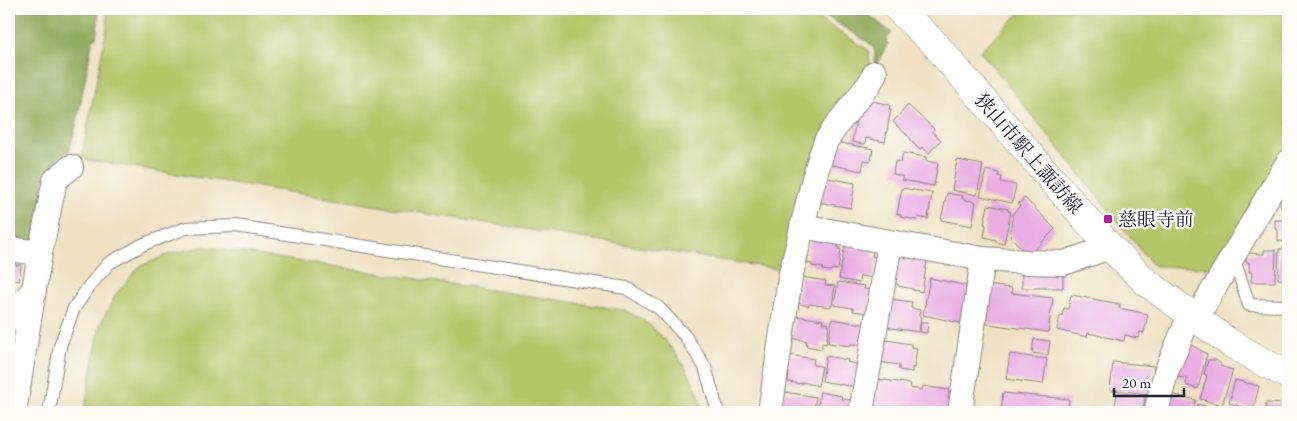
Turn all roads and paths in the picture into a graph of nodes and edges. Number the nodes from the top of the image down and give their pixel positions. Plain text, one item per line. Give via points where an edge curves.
1 (898, 9) edge
2 (875, 74) dead end
3 (1288, 162) edge
4 (71, 166) dead end
5 (802, 226) junction
6 (890, 243) junction
7 (1110, 247) junction
8 (9, 249) edge
9 (40, 252) junction
10 (1233, 256) junction
11 (983, 259) junction
12 (33, 289) junction
13 (1288, 306) edge
14 (1193, 317) junction
15 (9, 320) edge
16 (1288, 375) edge
17 (14, 412) edge
18 (49, 412) edge
19 (718, 412) edge
20 (770, 412) edge
21 (860, 412) edge
22 (960, 412) edge
23 (1156, 412) edge

1 - 7 street, 狭山市駅上諏訪線 via 933,42
2 - 5 street via 826,141
3 - 10 street
4 - 9 street via 55,180
5 - 6 street
5 - 20 street via 790,278
6 - 11 street
6 - 21 street
7 - 11 street via 1064,263
7 - 14 street, 狭山市駅上諏訪線 via 1146,282
8 - 9 street
9 - 12 street
10 - 13 lane via 1249,305
10 - 14 street
11 - 22 street
12 - 15 street
12 - 17 street
14 - 16 street, 狭山市駅上諏訪線 via 1230,343
14 - 23 street via 1166,372
18 - 19 lane via 60,346 74,308 109,263 144,244 186,228 236,226 626,288 659,308 685,336 705,367

